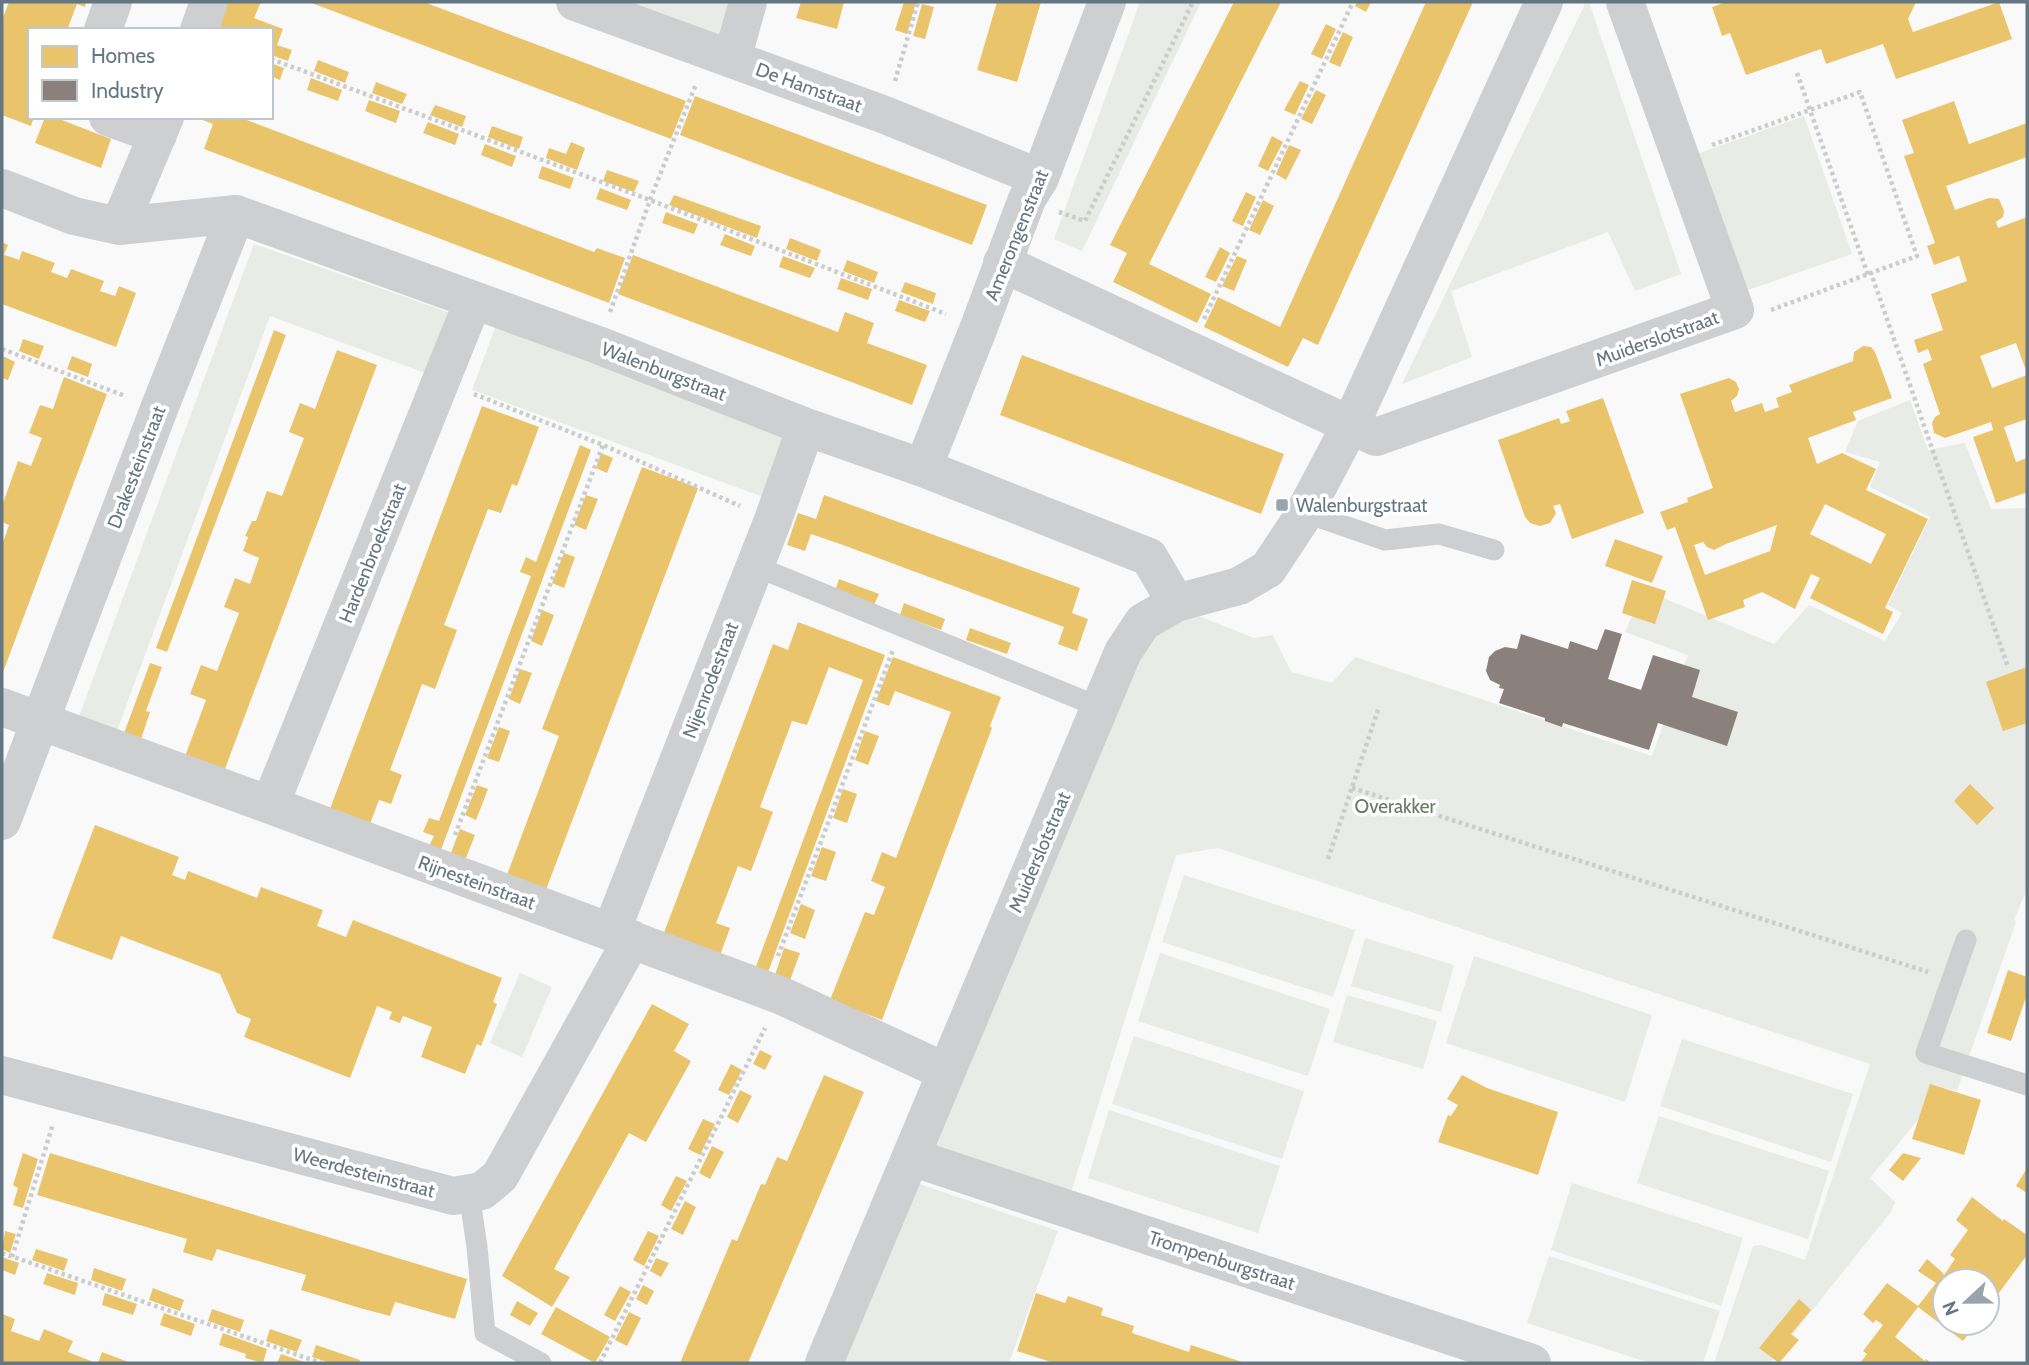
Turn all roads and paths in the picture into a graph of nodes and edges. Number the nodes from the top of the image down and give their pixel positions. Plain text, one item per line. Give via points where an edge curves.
1 (114, 2) edge
2 (209, 2) edge
3 (575, 2) edge
4 (748, 2) edge
5 (918, 2) edge
6 (1107, 2) edge
7 (1193, 2) edge
8 (1353, 2) edge
9 (1544, 2) edge
10 (1625, 2) edge
11 (104, 28) edge
12 (200, 28) edge
13 (720, 55) junction
14 (273, 61) edge
15 (1797, 74) dead end
16 (1810, 110) junction
17 (885, 115) junction
18 (120, 119) edge
19 (162, 126) edge
20 (1680, 157) junction
21 (2, 188) edge
22 (1033, 189) junction
23 (650, 200) junction
24 (236, 214) junction
25 (119, 226) junction
26 (1002, 263) junction
27 (1869, 274) junction
28 (473, 302) junction
29 (1735, 310) junction
30 (979, 327) junction
31 (598, 345) junction
32 (2, 349) edge
33 (1189, 351) junction
34 (442, 381) junction
35 (159, 409) junction
36 (1350, 426) junction
37 (806, 427) junction
38 (603, 445) junction
39 (923, 468) junction
40 (1304, 512) junction
41 (773, 520) junction
42 (1494, 550) dead end
43 (755, 566) junction
44 (1176, 603) junction
45 (902, 626) junction
46 (2008, 667) dead end
47 (2, 707) edge
48 (1099, 707) junction
49 (1379, 707) dead end
50 (40, 722) junction
51 (1352, 788) junction
52 (270, 805) junction
53 (2, 821) edge
54 (1328, 859) dead end
55 (442, 869) junction
56 (622, 935) junction
57 (1966, 940) dead end
58 (1952, 979) junction
59 (773, 993) junction
60 (946, 1072) junction
61 (2, 1075) edge
62 (2027, 1084) edge
63 (63, 1092) junction
64 (911, 1157) junction
65 (469, 1193) junction
66 (2, 1253) edge
67 (12, 1257) junction
68 (1445, 1350) edge
69 (321, 1363) edge
70 (541, 1363) edge
71 (600, 1363) edge
72 (824, 1363) edge
73 (1532, 1363) edge

1 - 11 street
2 - 12 street
3 - 13 street, De Hamstraat
4 - 13 street
5 - 17 path
6 - 22 street, Amerongenstraat
7 - 22 path via 1085,221
8 - 33 path
9 - 36 street, Muiderslotstraat
10 - 20 street, Muiderslotstraat
13 - 17 street, De Hamstraat
13 - 23 path
14 - 23 path
15 - 16 path
16 - 20 path
16 - 27 path
16 - 27 path via 1860,92 1917,256
17 - 22 street, De Hamstraat
18 - 19 street
19 - 25 street
20 - 29 street, Muiderslotstraat
21 - 25 street, Walenburgstraat via 74,216
22 - 26 street, Amerongenstraat
23 - 30 path
23 - 31 path
24 - 25 street, Walenburgstraat
24 - 28 street, Walenburgstraat
24 - 35 street, Drakesteinstraat
26 - 30 street, Amerongenstraat
26 - 33 street, Muiderslotstraat
27 - 29 path via 1751,317
27 - 46 path
28 - 31 street, Walenburgstraat
28 - 34 street, Hardenbroekstraat
29 - 36 street, Muiderslotstraat via 1376,437
30 - 39 street, Amerongenstraat
31 - 37 street, Walenburgstraat
32 - 35 path
33 - 36 street, Muiderslotstraat
34 - 38 path
34 - 52 street, Hardenbroekstraat
35 - 50 street, Drakesteinstraat
36 - 40 street, Muiderslotstraat
37 - 39 street, Walenburgstraat
37 - 41 street, Nijenrodestraat
38 - 41 path
38 - 55 path
39 - 44 street, Walenburgstraat via 1149,557
40 - 42 lane via 1385,540 1439,534
40 - 44 street, Muiderslotstraat via 1268,569 1239,586
41 - 43 street, Nijenrodestraat
43 - 45 lane
43 - 56 street, Nijenrodestraat
44 - 48 street, Muiderslotstraat via 1143,622 1123,652
45 - 48 lane
45 - 59 path
47 - 50 street, Rijnesteinstraat
48 - 60 street, Muiderslotstraat
49 - 51 path
50 - 52 street, Rijnesteinstraat
50 - 53 street, Drakesteinstraat
51 - 54 path
51 - 58 path
52 - 55 street, Rijnesteinstraat
55 - 56 street, Rijnesteinstraat
56 - 59 street, Rijnesteinstraat
56 - 65 street via 500,1176 482,1191
57 - 58 lane
58 - 62 lane via 1926,1053
59 - 60 street, Rijnesteinstraat
59 - 71 path
60 - 64 street, Muiderslotstraat
61 - 63 street, Weerdesteinstraat
63 - 65 street, Weerdesteinstraat via 453,1196
63 - 67 path
64 - 68 street, Trompenburgstraat
64 - 72 street, Muiderslotstraat
65 - 70 lane via 485,1333
66 - 67 path
67 - 69 path
68 - 73 street, Trompenburgstraat

